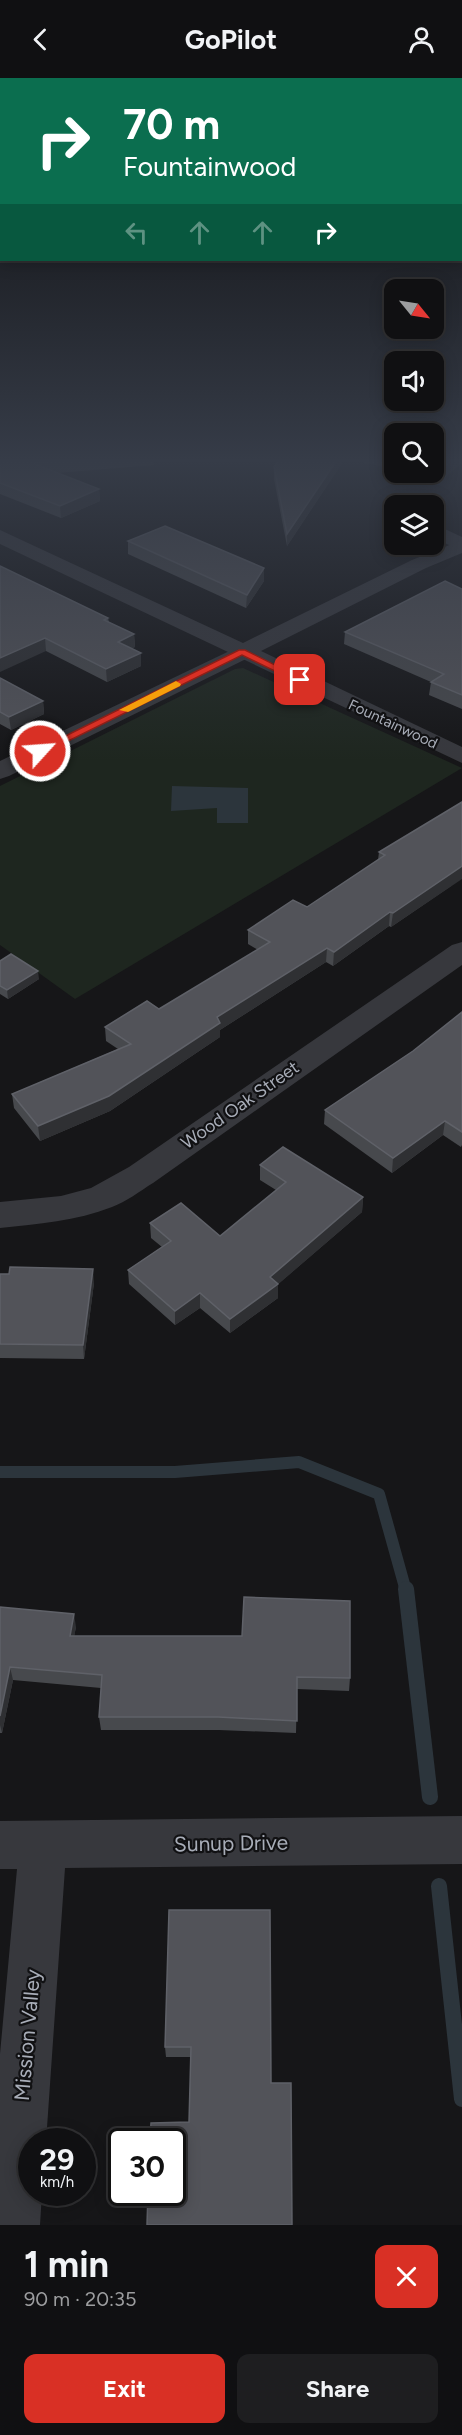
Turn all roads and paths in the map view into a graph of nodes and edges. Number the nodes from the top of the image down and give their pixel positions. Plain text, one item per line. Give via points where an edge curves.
1 (50, 560) edge
2 (428, 560) edge
3 (242, 652) junction
4 (462, 756) edge
5 (0, 771) edge
6 (462, 951) edge
7 (0, 1215) edge
8 (462, 1840) edge
9 (22, 1845) edge
10 (12, 2225) edge

1 - 3 street, Fountainwood
2 - 3 street
3 - 4 street, Fountainwood
3 - 5 street
6 - 7 street, Wood Oak Street via 141,1175 102,1198 60,1209
8 - 9 street, Sunup Drive
9 - 10 street, Mission Valley

